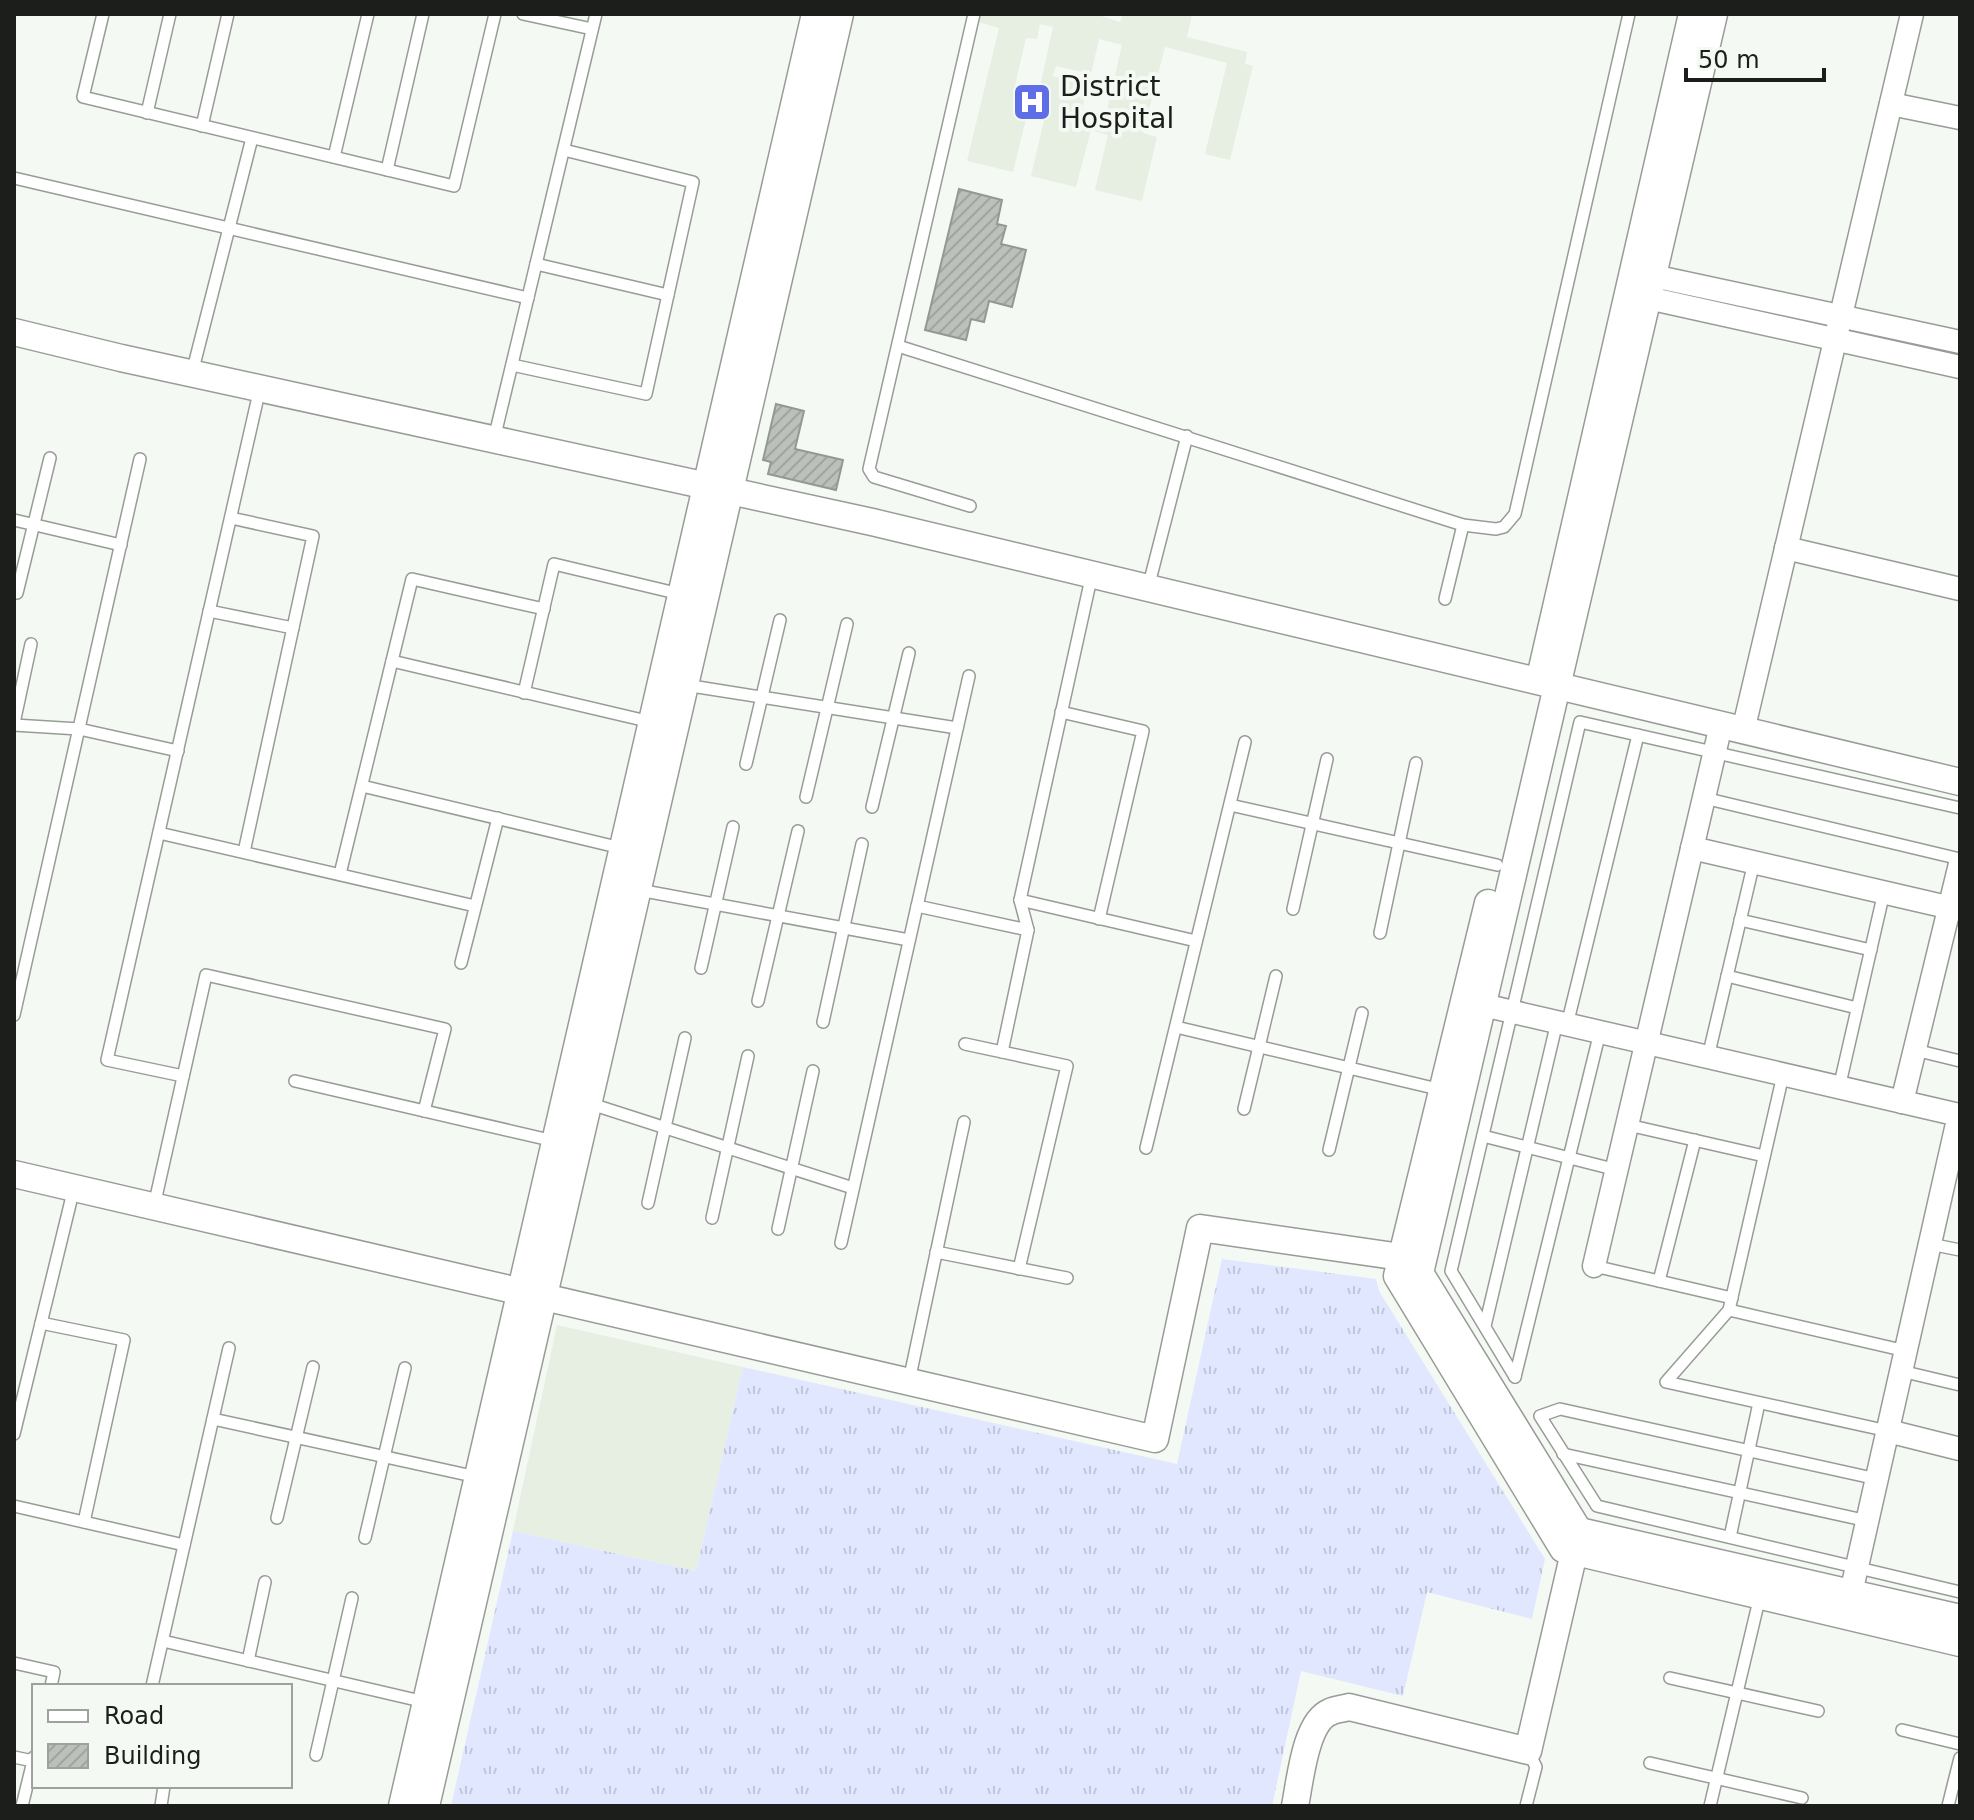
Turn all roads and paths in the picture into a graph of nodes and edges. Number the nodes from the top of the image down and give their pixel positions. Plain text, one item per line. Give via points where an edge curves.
1 (103, 14) edge
2 (170, 14) edge
3 (228, 14) edge
4 (368, 14) edge
5 (423, 14) edge
6 (495, 14) edge
7 (523, 14) edge
8 (596, 14) edge
9 (815, 14) edge
10 (840, 14) edge
11 (974, 14) edge
12 (1629, 14) edge
13 (1692, 14) edge
14 (1714, 14) edge
15 (1912, 14) edge
16 (592, 29) junction
17 (1891, 104) junction
18 (147, 113) junction
19 (1960, 118) edge
20 (202, 126) junction
21 (252, 138) junction
22 (564, 150) junction
23 (334, 157) junction
24 (387, 170) junction
25 (14, 178) edge
26 (229, 229) junction
27 (536, 264) junction
28 (1644, 285) junction
29 (668, 295) junction
30 (528, 298) junction
31 (1841, 316) junction
32 (14, 332) edge
33 (1836, 340) junction
34 (1960, 342) edge
35 (898, 346) junction
36 (512, 365) junction
37 (1960, 367) edge
38 (192, 374) junction
39 (260, 388) junction
40 (1187, 436) junction
41 (494, 439) junction
42 (50, 458) dead end
43 (140, 459) dead end
44 (718, 488) junction
45 (970, 506) dead end
46 (231, 518) junction
47 (14, 520) edge
48 (34, 525) junction
49 (1463, 525) junction
50 (121, 545) junction
51 (1786, 548) junction
52 (1092, 574) junction
53 (1148, 588) junction
54 (1960, 589) edge
55 (17, 593) dead end
56 (680, 594) junction
57 (1445, 599) dead end
58 (544, 609) junction
59 (209, 611) junction
60 (780, 620) dead end
61 (847, 624) dead end
62 (293, 628) junction
63 (31, 644) dead end
64 (909, 653) dead end
65 (392, 661) junction
66 (969, 676) dead end
67 (684, 685) junction
68 (1548, 685) junction
69 (524, 693) junction
70 (762, 697) junction
71 (827, 707) junction
72 (1061, 712) junction
73 (893, 718) junction
74 (651, 722) junction
75 (14, 724) edge
76 (957, 728) junction
77 (1732, 728) junction
78 (79, 729) junction
79 (1638, 735) junction
80 (1245, 742) dead end
81 (178, 751) junction
82 (1714, 752) junction
83 (1327, 759) dead end
84 (1416, 763) dead end
85 (746, 764) dead end
86 (1960, 782) edge
87 (362, 786) junction
88 (806, 797) dead end
89 (1704, 798) junction
90 (1230, 805) junction
91 (872, 807) dead end
92 (1960, 808) edge
93 (498, 818) junction
94 (1313, 823) junction
95 (733, 827) dead end
96 (798, 831) dead end
97 (159, 833) junction
98 (1399, 843) junction
99 (862, 844) dead end
100 (621, 848) junction
101 (1692, 848) junction
102 (244, 852) junction
103 (1754, 862) junction
104 (1960, 862) edge
105 (1497, 865) junction
106 (340, 874) junction
107 (637, 889) junction
108 (1884, 892) junction
109 (1020, 900) junction
110 (715, 904) junction
111 (475, 906) junction
112 (917, 906) junction
113 (1955, 908) edge
114 (1293, 909) dead end
115 (778, 915) junction
116 (1099, 919) junction
117 (1740, 920) junction
118 (844, 928) junction
119 (1028, 930) junction
120 (1380, 933) dead end
121 (909, 940) junction
122 (1196, 941) junction
123 (1871, 950) junction
124 (461, 963) dead end
125 (19, 967) edge
126 (701, 968) dead end
127 (1276, 976) dead end
128 (1727, 976) junction
129 (758, 1001) dead end
130 (1483, 1005) junction
131 (1857, 1008) junction
132 (1513, 1012) junction
133 (1362, 1013) dead end
134 (14, 1015) edge
135 (823, 1022) dead end
136 (1562, 1023) junction
137 (1176, 1027) junction
138 (1600, 1032) junction
139 (685, 1038) dead end
140 (1647, 1043) junction
141 (965, 1044) dead end
142 (1259, 1047) junction
143 (1915, 1050) junction
144 (1002, 1052) junction
145 (748, 1056) dead end
146 (1708, 1057) junction
147 (1960, 1061) edge
148 (1349, 1068) junction
149 (813, 1071) dead end
150 (1783, 1075) junction
151 (183, 1076) junction
152 (295, 1081) dead end
153 (1839, 1088) junction
154 (1442, 1090) junction
155 (1902, 1102) junction
156 (587, 1103) junction
157 (1244, 1109) dead end
158 (424, 1111) junction
159 (1959, 1116) edge
160 (964, 1122) dead end
161 (1628, 1125) junction
162 (665, 1128) junction
163 (1483, 1136) junction
164 (1695, 1140) junction
165 (554, 1141) junction
166 (1527, 1147) junction
167 (728, 1148) junction
168 (1146, 1148) dead end
169 (1329, 1150) dead end
170 (1764, 1156) junction
171 (1569, 1157) junction
172 (791, 1168) junction
173 (1617, 1170) junction
174 (14, 1174) edge
175 (1952, 1178) edge
176 (74, 1188) junction
177 (853, 1188) junction
178 (648, 1203) dead end
179 (154, 1206) junction
180 (712, 1218) dead end
181 (778, 1229) dead end
182 (841, 1243) dead end
183 (1930, 1244) junction
184 (1960, 1250) edge
185 (936, 1252) junction
186 (1412, 1259) junction
187 (1594, 1266) joint
188 (1019, 1269) junction
189 (1067, 1278) dead end
190 (1659, 1281) junction
191 (531, 1294) junction
192 (1731, 1304) junction
193 (41, 1323) junction
194 (1485, 1326) junction
195 (229, 1348) dead end
196 (1903, 1361) junction
197 (313, 1367) dead end
198 (405, 1368) dead end
199 (1959, 1381) edge
200 (909, 1382) junction
201 (1759, 1403) junction
202 (213, 1419) junction
203 (1888, 1431) junction
204 (14, 1434) edge
205 (296, 1438) junction
206 (1960, 1449) edge
207 (1749, 1451) junction
208 (1563, 1454) junction
209 (384, 1456) junction
210 (477, 1477) junction
211 (1877, 1479) junction
212 (1740, 1493) junction
213 (14, 1506) edge
214 (277, 1518) dead end
215 (1868, 1521) junction
216 (84, 1522) junction
217 (1730, 1537) junction
218 (365, 1538) dead end
219 (1576, 1542) junction
220 (184, 1545) junction
221 (1857, 1567) junction
222 (265, 1582) dead end
223 (1960, 1592) edge
224 (1851, 1593) junction
225 (1760, 1596) junction
226 (352, 1598) dead end
227 (1960, 1618) edge
228 (163, 1641) junction
229 (1960, 1643) edge
230 (248, 1661) junction
231 (14, 1663) edge
232 (1670, 1678) dead end
233 (333, 1681) junction
234 (51, 1684) edge
235 (152, 1684) edge
236 (1737, 1693) junction
237 (426, 1702) junction
238 (1818, 1711) dead end
239 (1902, 1730) dead end
240 (1960, 1744) edge
241 (1528, 1751) junction
242 (316, 1755) dead end
243 (1960, 1758) edge
244 (1650, 1763) dead end
245 (32, 1767) edge
246 (1717, 1778) junction
247 (1802, 1798) dead end
248 (22, 1806) edge
249 (402, 1806) edge
250 (426, 1806) edge
251 (1295, 1806) edge
252 (1526, 1806) edge
253 (1710, 1806) edge
254 (1948, 1806) edge

1 - 18 lane via 83,97
2 - 18 lane
3 - 20 lane
4 - 23 lane
5 - 24 lane
6 - 24 lane via 454,186
7 - 16 lane
8 - 16 lane
9 - 44 street
10 - 44 street
11 - 35 lane
12 - 49 lane via 1515,514 1496,529
13 - 28 street
14 - 28 street
15 - 17 street
16 - 22 lane
17 - 19 street
17 - 31 street
18 - 20 lane
20 - 21 lane
21 - 23 lane
21 - 26 lane
22 - 27 lane
22 - 29 lane via 693,182
23 - 24 lane
25 - 26 lane
26 - 30 lane
26 - 38 lane
27 - 29 lane
27 - 30 lane
28 - 31 street
28 - 33 street
28 - 68 street
29 - 36 lane via 646,394
30 - 36 lane
31 - 33 street
31 - 34 street
32 - 38 street
33 - 37 street
33 - 51 street
35 - 40 lane
35 - 45 lane via 870,474
36 - 41 lane
38 - 39 street
39 - 41 street
39 - 46 lane
40 - 49 lane
40 - 53 lane
41 - 44 street
42 - 48 lane
43 - 50 lane
44 - 52 street
44 - 56 street
44 - 67 street
46 - 59 lane
46 - 62 lane via 313,536
47 - 48 lane
48 - 50 lane
48 - 55 lane
49 - 57 lane
50 - 78 lane
51 - 54 street
51 - 77 street
52 - 53 street
52 - 72 lane
53 - 68 street
56 - 58 lane via 554,564
56 - 74 street
58 - 65 lane via 412,579
58 - 69 lane
59 - 62 lane
59 - 81 lane
60 - 70 lane
61 - 71 lane
62 - 102 lane
63 - 75 lane
64 - 73 lane
65 - 69 lane
65 - 87 lane
66 - 76 lane
67 - 70 lane
67 - 107 street
68 - 77 street
68 - 105 street
68 - 130 street
69 - 74 lane
70 - 71 lane
70 - 85 lane
71 - 73 lane
71 - 88 lane
72 - 109 lane
72 - 116 lane via 1143,731
73 - 76 lane
73 - 91 lane
74 - 100 street
75 - 78 lane
76 - 112 lane
77 - 82 street
77 - 86 street
78 - 81 lane
78 - 125 lane
79 - 82 lane
79 - 132 lane via 1580,722
79 - 136 lane
80 - 90 lane
81 - 97 lane
82 - 89 street
82 - 92 lane
83 - 94 lane
84 - 98 lane
87 - 93 lane
87 - 106 lane
89 - 101 street
89 - 104 lane
90 - 94 lane
90 - 122 lane
93 - 100 lane
93 - 111 lane
94 - 98 lane
94 - 114 lane
95 - 110 lane
96 - 115 lane
97 - 102 lane
97 - 151 lane via 107,1060
98 - 105 lane
98 - 120 lane
99 - 118 lane
100 - 165 street
101 - 103 street
101 - 140 street
102 - 106 lane
103 - 108 street
103 - 117 lane
104 - 113 street
105 - 154 street
106 - 111 lane
107 - 110 lane
107 - 156 street
108 - 113 street
108 - 123 lane
109 - 116 lane
109 - 119 lane
110 - 115 lane
110 - 126 lane
111 - 124 lane
112 - 119 lane
112 - 121 lane
113 - 143 street
115 - 118 lane
115 - 129 lane
116 - 122 lane
117 - 123 lane
117 - 128 lane
118 - 121 lane
118 - 135 lane
119 - 144 lane
121 - 177 lane
122 - 137 lane
123 - 131 lane
125 - 134 lane
127 - 142 lane
128 - 131 lane
128 - 146 lane
130 - 132 street
130 - 186 street
131 - 153 lane
132 - 136 street
132 - 163 lane
133 - 148 lane
136 - 138 street
136 - 166 lane
137 - 142 lane
137 - 168 lane
138 - 140 street
138 - 171 lane
139 - 162 lane
140 - 146 street
140 - 161 street
141 - 144 lane
142 - 148 lane
142 - 157 lane
143 - 147 lane
143 - 155 street
144 - 188 lane via 1067,1066
145 - 167 lane
146 - 150 street
148 - 154 lane
148 - 169 lane
149 - 172 lane
150 - 153 street
150 - 170 lane
151 - 158 lane via 206,975 445,1029
151 - 179 lane
152 - 158 lane
153 - 155 street
154 - 186 street
155 - 159 street
156 - 162 lane
156 - 191 street
158 - 165 lane
159 - 175 street
160 - 185 lane
161 - 164 lane
161 - 173 street
162 - 167 lane
162 - 178 lane
163 - 166 lane
163 - 194 lane via 1451,1271
164 - 170 lane
164 - 190 lane
165 - 191 street
166 - 171 lane
166 - 194 lane
167 - 172 lane
167 - 180 lane
170 - 192 lane
171 - 173 lane
171 - 194 lane via 1515,1377
172 - 177 lane
172 - 181 lane
173 - 187 street
174 - 176 street
175 - 183 street
176 - 179 street
176 - 193 lane
177 - 182 lane
179 - 191 street
183 - 184 lane
183 - 196 street
185 - 188 lane
185 - 200 lane
186 - 200 street via 1200,1228 1155,1439
186 - 219 street via 1397,1276 1563,1549
187 - 190 lane
188 - 189 lane
190 - 192 lane
191 - 200 street
191 - 210 street
191 - 250 street
192 - 196 lane
192 - 201 lane via 1666,1382
193 - 204 lane
193 - 216 lane via 124,1340
195 - 202 lane
196 - 199 lane
196 - 203 street
197 - 205 lane
198 - 209 lane
201 - 203 lane
201 - 207 lane
202 - 205 lane
202 - 220 lane
203 - 206 street
203 - 211 street
205 - 209 lane
205 - 214 lane
207 - 208 lane via 1560,1409 1540,1416
207 - 211 lane
207 - 212 lane
208 - 212 lane
208 - 217 lane via 1597,1506
209 - 210 lane
209 - 218 lane
210 - 237 street
211 - 215 street
212 - 215 lane
212 - 217 lane
213 - 216 lane
215 - 221 street
216 - 220 lane
217 - 221 lane
219 - 224 street
219 - 225 street
219 - 241 street
220 - 228 lane
221 - 223 lane
221 - 224 street
222 - 230 lane
224 - 227 street
225 - 229 street
225 - 236 lane
226 - 233 lane
228 - 230 lane
228 - 235 lane
230 - 233 lane
231 - 234 lane via 54,1672
232 - 236 lane
233 - 237 lane
233 - 242 lane
236 - 238 lane
236 - 246 lane
237 - 249 street
239 - 240 lane
241 - 251 street via 1349,1707 1328,1712 1316,1724
241 - 252 lane via 1536,1767
243 - 254 lane
244 - 246 lane
245 - 248 lane
246 - 247 lane
246 - 253 lane

